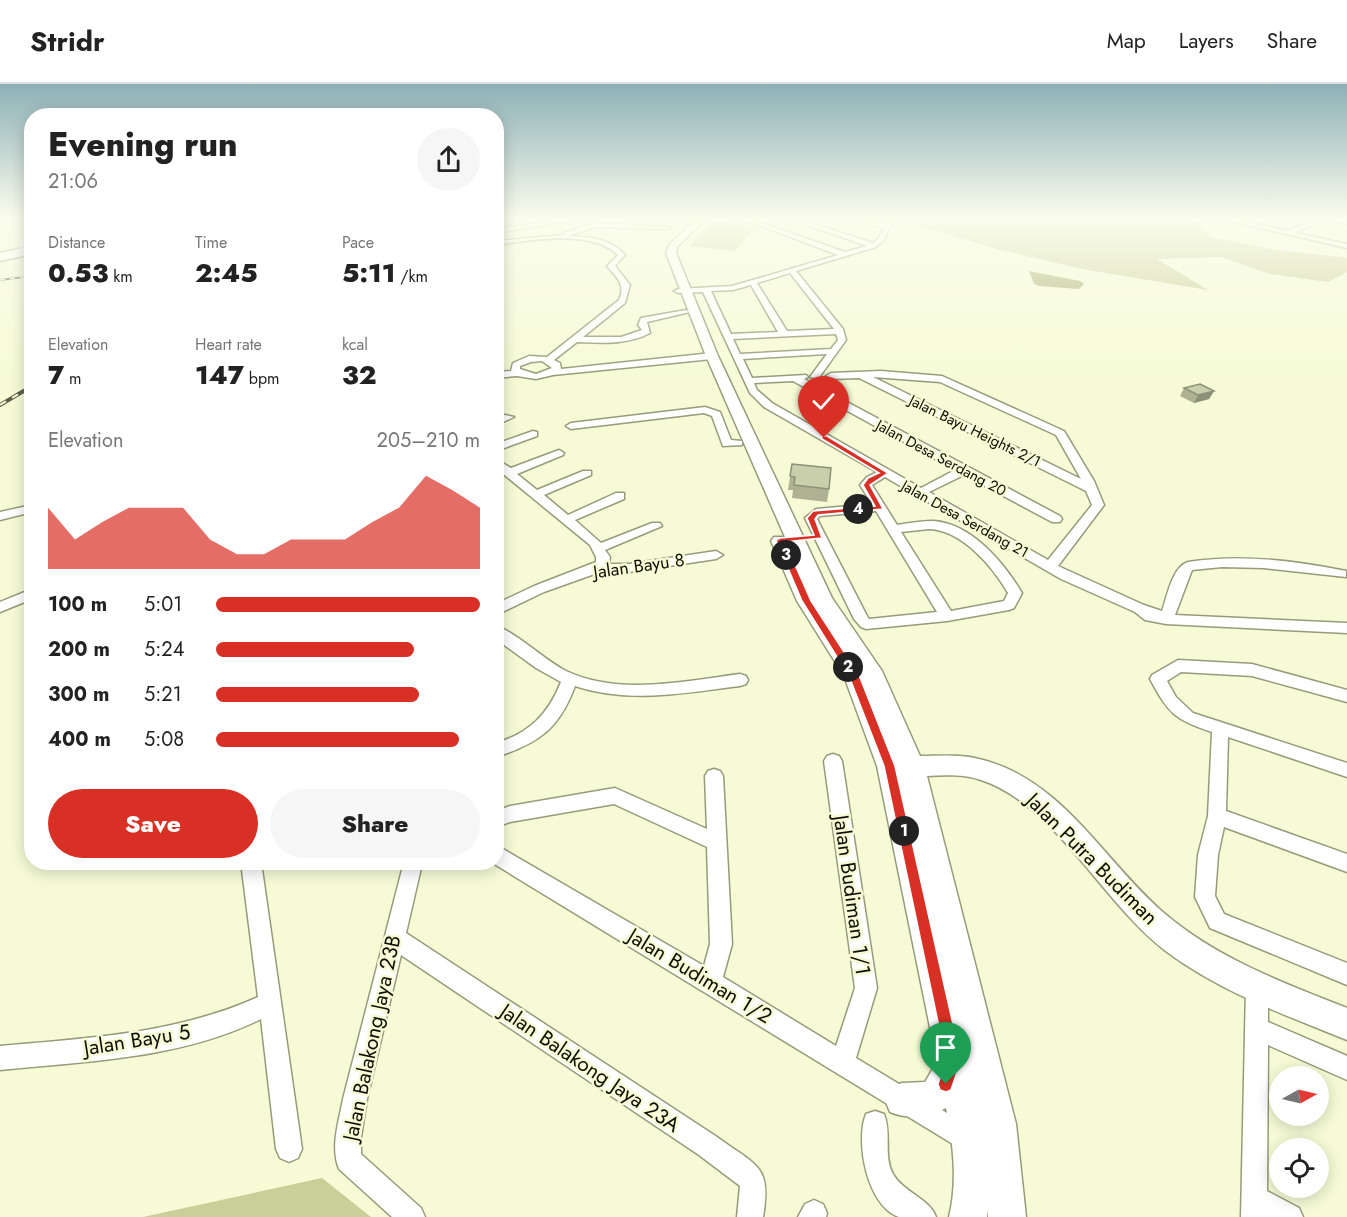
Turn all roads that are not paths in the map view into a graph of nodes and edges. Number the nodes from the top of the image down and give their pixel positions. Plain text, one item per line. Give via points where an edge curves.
1 (616, 272) edge
2 (673, 272) edge
3 (676, 272) edge
4 (789, 272) edge
5 (793, 272) edge
6 (753, 283) junction
7 (706, 290) junction
8 (682, 291) junction
9 (686, 312) junction
10 (840, 331) junction
11 (784, 334) junction
12 (728, 337) junction
13 (573, 339) junction
14 (835, 351) junction
15 (707, 356) junction
16 (738, 357) junction
17 (554, 365) junction
18 (516, 372) junction
19 (504, 374) edge
20 (861, 375) junction
21 (822, 376) junction
22 (795, 378) junction
23 (749, 381) junction
24 (509, 417) dead end
25 (504, 419) edge
26 (571, 426) dead end
27 (533, 434) dead end
28 (738, 443) junction
29 (504, 445) edge
30 (559, 453) dead end
31 (504, 468) edge
32 (964, 470) junction
33 (509, 472) junction
34 (587, 473) dead end
35 (884, 473) junction
36 (1090, 488) junction
37 (919, 493) junction
38 (537, 494) junction
39 (620, 496) dead end
40 (880, 507) junction
41 (24, 510) edge
42 (0, 516) edge
43 (568, 519) junction
44 (1056, 519) dead end
45 (656, 526) dead end
46 (893, 530) junction
47 (819, 537) junction
48 (788, 540) junction
49 (600, 548) junction
50 (716, 555) dead end
51 (1050, 567) junction
52 (599, 568) junction
53 (1341, 574) dead end
54 (24, 596) edge
55 (504, 606) edge
56 (0, 607) edge
57 (947, 616) junction
58 (1166, 619) junction
59 (1347, 628) edge
60 (504, 637) edge
61 (570, 679) junction
62 (740, 680) dead end
63 (1347, 696) edge
64 (1220, 728) junction
65 (504, 748) edge
66 (833, 760) dead end
67 (901, 766) junction
68 (1347, 770) edge
69 (714, 776) dead end
70 (504, 816) edge
71 (1217, 816) junction
72 (716, 842) junction
73 (504, 860) edge
74 (1347, 863) edge
75 (252, 870) edge
76 (411, 870) edge
77 (394, 938) junction
78 (1347, 974) edge
79 (711, 982) junction
80 (1257, 987) junction
81 (270, 1003) junction
82 (1347, 1024) edge
83 (1256, 1028) junction
84 (0, 1058) edge
85 (954, 1060) junction
86 (843, 1062) junction
87 (1347, 1068) edge
88 (902, 1100) junction
89 (875, 1123) dead end
90 (987, 1146) junction
91 (289, 1149) dead end
92 (1254, 1208) edge
93 (412, 1217) edge
94 (750, 1217) edge
95 (923, 1217) edge
96 (968, 1217) edge
97 (1006, 1217) edge
98 (1290, 1217) edge

1 - 13 street via 625,282 627,292 622,301
2 - 8 street
3 - 8 street
4 - 6 street
5 - 10 street
6 - 7 street
6 - 11 street
7 - 8 street
7 - 12 street, Jalan Desa Serdang 21
8 - 9 street
8 - 15 street
9 - 13 street via 644,320 641,322 646,331 635,336
9 - 15 street
10 - 11 street
10 - 14 street via 842,340
11 - 12 street
12 - 16 street, Jalan Desa Serdang 21
13 - 17 street
14 - 16 street
14 - 21 street
15 - 17 street via 606,365
15 - 28 street
15 - 48 street
16 - 23 street, Jalan Desa Serdang 21
17 - 18 street via 531,377
17 - 18 street via 536,358 516,365
18 - 19 street
20 - 21 street
20 - 36 street, Jalan Bayu Heights 2/1
20 - 36 street via 942,379 1060,433
21 - 22 street
22 - 23 street
22 - 32 street, Jalan Desa Serdang 20
23 - 35 street, Jalan Desa Serdang 21 via 753,391 768,405
24 - 25 street
26 - 28 street via 705,410 716,414 727,444
27 - 29 street
28 - 48 street
30 - 33 street
31 - 33 street
32 - 37 street
32 - 44 street, Jalan Desa Serdang 20
33 - 38 street
34 - 38 street
35 - 37 street, Jalan Desa Serdang 21
35 - 40 street via 866,485
36 - 51 street via 1098,505
37 - 51 street, Jalan Desa Serdang 21
38 - 43 street
39 - 43 street
40 - 46 street
40 - 47 street via 812,514
41 - 42 street
43 - 49 street
45 - 49 street
46 - 57 street
46 - 57 street via 943,526 970,542 1009,581 1015,593 1009,605
47 - 48 street
47 - 57 street via 866,624
48 - 67 street via 807,601 854,675
49 - 52 street via 603,563
50 - 52 street, Jalan Bayu 8 via 629,568
51 - 58 street, Jalan Desa Serdang 21 via 1150,617
52 - 55 street, Jalan Bayu 8
53 - 58 street via 1268,565 1188,566
54 - 56 street
58 - 59 street, Jalan Desa Serdang 21
60 - 61 street
61 - 62 street via 631,690
61 - 65 street via 554,715 538,733
63 - 64 street via 1252,670 1178,666 1158,679 1170,701 1187,717
64 - 68 street
64 - 71 street
66 - 86 street, Jalan Budiman 1/1 via 866,988
67 - 80 street, Jalan Putra Budiman via 980,768 1023,789 1047,808 1155,925 1208,963
67 - 85 street
67 - 90 street via 943,891
69 - 72 street
70 - 72 street via 615,796
71 - 74 street
71 - 78 street via 1208,855 1205,897 1217,921
72 - 79 street via 721,944
73 - 79 street, Jalan Budiman 1/2
75 - 81 street
76 - 77 street, Jalan Balakong Jaya 23B
77 - 93 street, Jalan Balakong Jaya 23B via 355,1099 348,1160
77 - 94 street, Jalan Balakong Jaya 23A via 752,1179
79 - 86 street, Jalan Budiman 1/2
80 - 82 street, Jalan Putra Budiman
80 - 83 street
81 - 84 street, Jalan Bayu 5 via 228,1022 190,1033 130,1044
81 - 91 street
83 - 87 street
83 - 92 street
85 - 88 street via 940,1093 920,1101
85 - 90 street
86 - 88 street, Jalan Budiman 1/2
88 - 90 street, Jalan Budiman 1/2
89 - 95 street via 875,1159 885,1189
90 - 96 street
90 - 97 street
92 - 98 street

